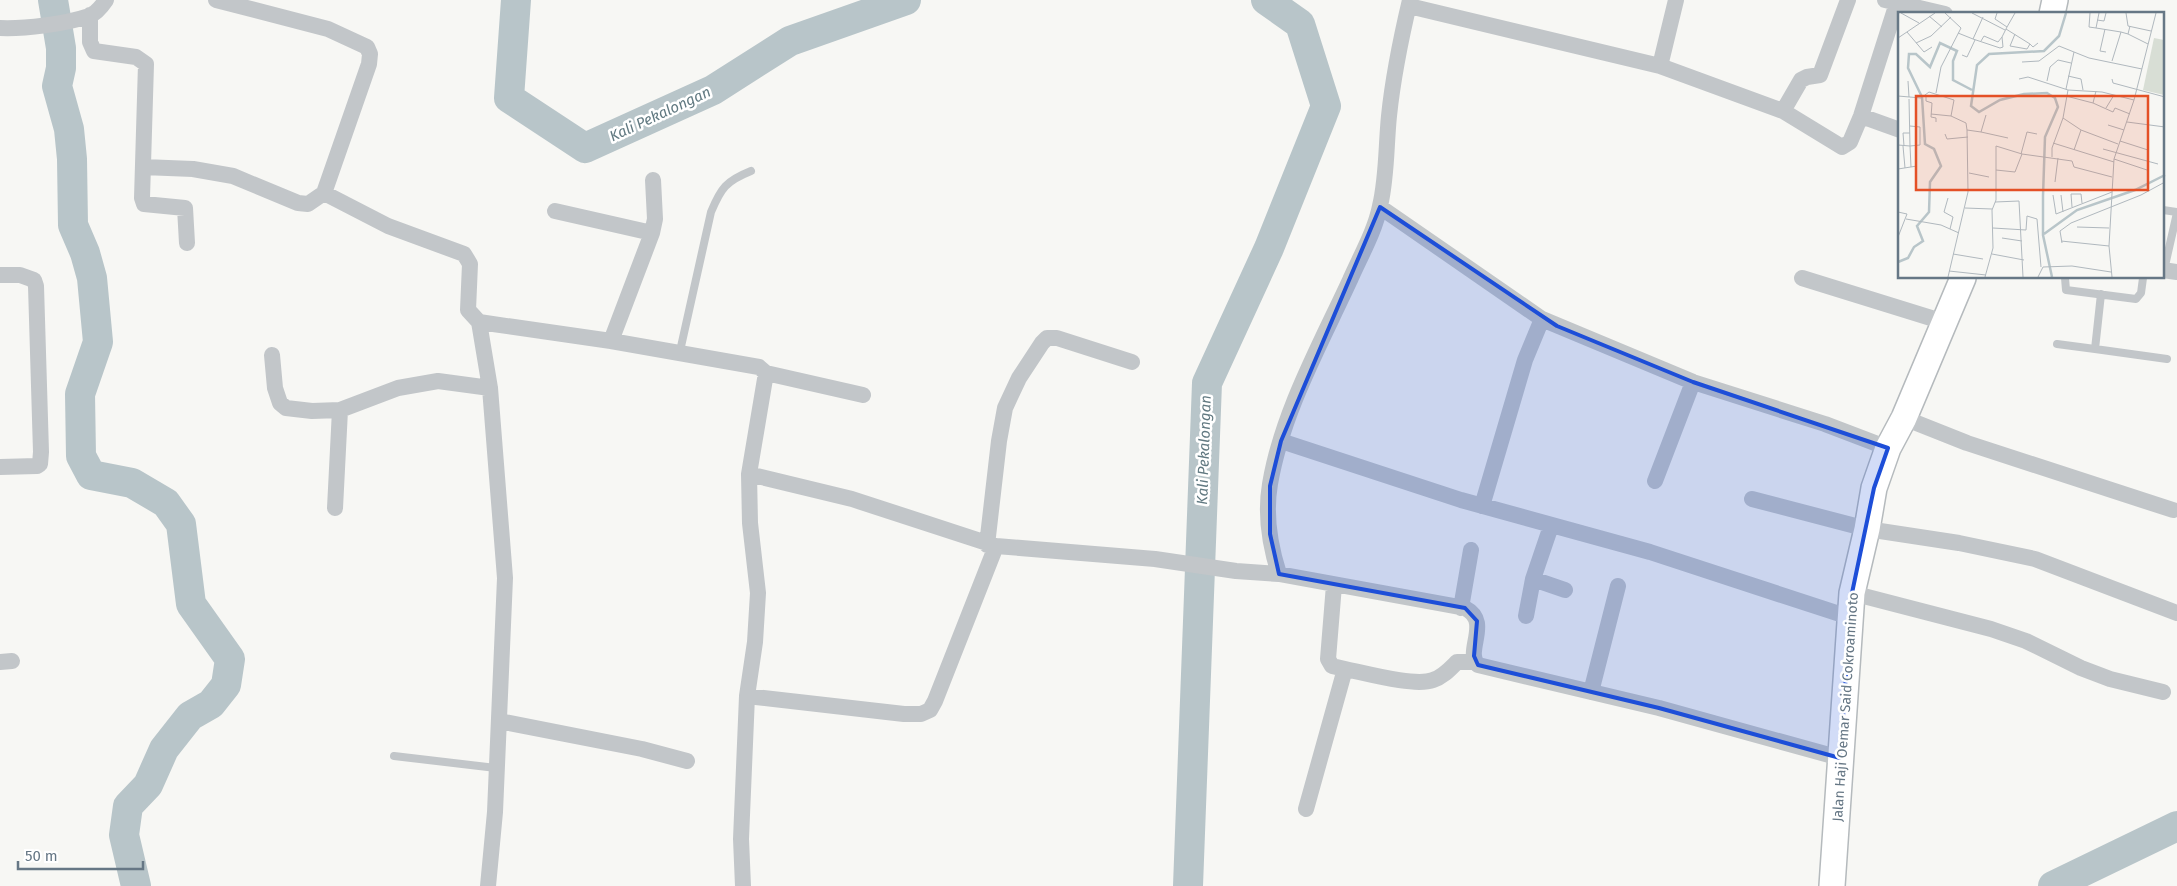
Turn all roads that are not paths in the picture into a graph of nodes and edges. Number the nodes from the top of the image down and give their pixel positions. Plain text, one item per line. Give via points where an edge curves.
1 (106, 0) edge
2 (216, 0) edge
3 (1676, 0) edge
4 (1848, 0) edge
5 (1891, 1) edge
6 (1410, 3) edge
7 (1937, 12) edge
8 (90, 15) junction
9 (0, 28) edge
10 (1660, 66) junction
11 (1782, 111) junction
12 (1861, 116) junction
13 (1898, 129) edge
14 (142, 167) junction
15 (751, 171) dead end
16 (653, 180) dead end
17 (324, 193) junction
18 (1380, 207) junction
19 (555, 210) dead end
20 (2164, 210) edge
21 (2177, 213) edge
22 (652, 233) junction
23 (187, 243) dead end
24 (2168, 271) edge
25 (0, 275) edge
26 (1802, 278) dead end
27 (1963, 279) edge
28 (2065, 279) edge
29 (2143, 279) edge
30 (2101, 294) junction
31 (1542, 319) junction
32 (479, 322) junction
33 (1944, 322) junction
34 (611, 341) junction
35 (2057, 344) dead end
36 (2095, 349) junction
37 (680, 351) junction
38 (272, 355) dead end
39 (2167, 358) dead end
40 (1132, 362) dead end
41 (766, 373) junction
42 (1692, 382) junction
43 (490, 388) junction
44 (863, 395) dead end
45 (340, 410) junction
46 (1904, 418) junction
47 (1281, 440) junction
48 (1888, 448) junction
49 (0, 467) edge
50 (749, 474) junction
51 (1655, 480) dead end
52 (1752, 499) dead end
53 (1482, 506) junction
54 (335, 508) dead end
55 (2173, 510) dead end
56 (1551, 526) junction
57 (1868, 529) junction
58 (991, 545) junction
59 (1471, 550) dead end
60 (1279, 574) junction
61 (1533, 579) junction
62 (1334, 586) junction
63 (1618, 586) dead end
64 (1565, 590) dead end
65 (1852, 593) junction
66 (1460, 608) junction
67 (2177, 613) edge
68 (1526, 616) dead end
69 (1852, 618) junction
70 (1475, 662) junction
71 (1345, 669) junction
72 (1591, 692) junction
73 (2163, 692) dead end
74 (747, 696) junction
75 (499, 721) junction
76 (394, 756) dead end
77 (1840, 758) junction
78 (687, 761) dead end
79 (496, 768) junction
80 (1306, 809) dead end
81 (488, 886) edge
82 (743, 886) edge
83 (1832, 886) edge

1 - 8 street
2 - 17 street via 328,29 367,46 369,64
3 - 10 street
4 - 11 street via 1820,75 1801,80
5 - 7 street
5 - 12 street
6 - 10 street
6 - 18 street via 1389,114
8 - 9 street via 46,24
8 - 14 street via 90,42 94,51 136,57 146,64
10 - 11 street
11 - 12 street via 1842,147 1850,142
12 - 13 street
14 - 17 street via 193,169 233,176 298,203 308,204
14 - 23 street via 144,204 185,208
15 - 37 lane via 727,183 711,212
16 - 22 street via 655,219
17 - 32 street via 388,226 464,254 470,264 468,310
18 - 31 street
18 - 47 street
19 - 22 street
20 - 21 lane
21 - 24 lane
22 - 34 street
25 - 49 street via 20,275 34,280 36,286 41,459 40,464 32,467
26 - 33 street
27 - 33 main road, Jalan Haji Oemar Said Cokroaminoto
28 - 30 lane via 2066,290
29 - 30 lane via 2141,293 2136,299
30 - 36 lane
31 - 42 street
31 - 53 street via 1525,360
32 - 34 street
32 - 43 street
33 - 46 main road, Jalan Haji Oemar Said Cokroaminoto
34 - 37 street
35 - 36 lane
36 - 39 lane
37 - 41 street via 759,367
38 - 45 street via 275,388 280,403 286,408
40 - 58 street via 1057,338 1042,342 1005,408 999,441
41 - 44 street
41 - 50 street
42 - 48 street via 1825,424
42 - 51 street
43 - 45 street via 438,381 414,384
43 - 75 street via 505,578
45 - 54 street
46 - 48 main road, Jalan Haji Oemar Said Cokroaminoto
46 - 55 street via 1967,443
47 - 53 street
47 - 60 street via 1270,486 1270,534
48 - 57 main road, Jalan Haji Oemar Said Cokroaminoto via 1874,488
50 - 58 street via 852,498
50 - 74 street via 750,523 758,593
52 - 57 street
53 - 56 street
56 - 61 street
56 - 69 street via 1650,552
57 - 65 main road, Jalan Haji Oemar Said Cokroaminoto
57 - 67 street via 2035,559
58 - 60 street via 1155,559
58 - 74 street via 965,630 930,710 921,714 904,714
59 - 66 street
60 - 62 street
61 - 64 street
61 - 68 street
62 - 66 street via 1401,595
62 - 71 street via 1328,659 1332,666
63 - 72 street
65 - 69 main road, Jalan Haji Oemar Said Cokroaminoto
65 - 73 street via 1991,628 2110,679
66 - 70 street via 1472,612 1476,621
69 - 77 main road, Jalan Haji Oemar Said Cokroaminoto
70 - 71 street via 1458,662 1432,681 1410,681
70 - 72 street via 1483,667
71 - 80 street
72 - 77 street
74 - 82 street via 741,839
75 - 78 street
75 - 79 street
76 - 79 lane
77 - 83 main road, Jalan Haji Oemar Said Cokroaminoto
79 - 81 street

